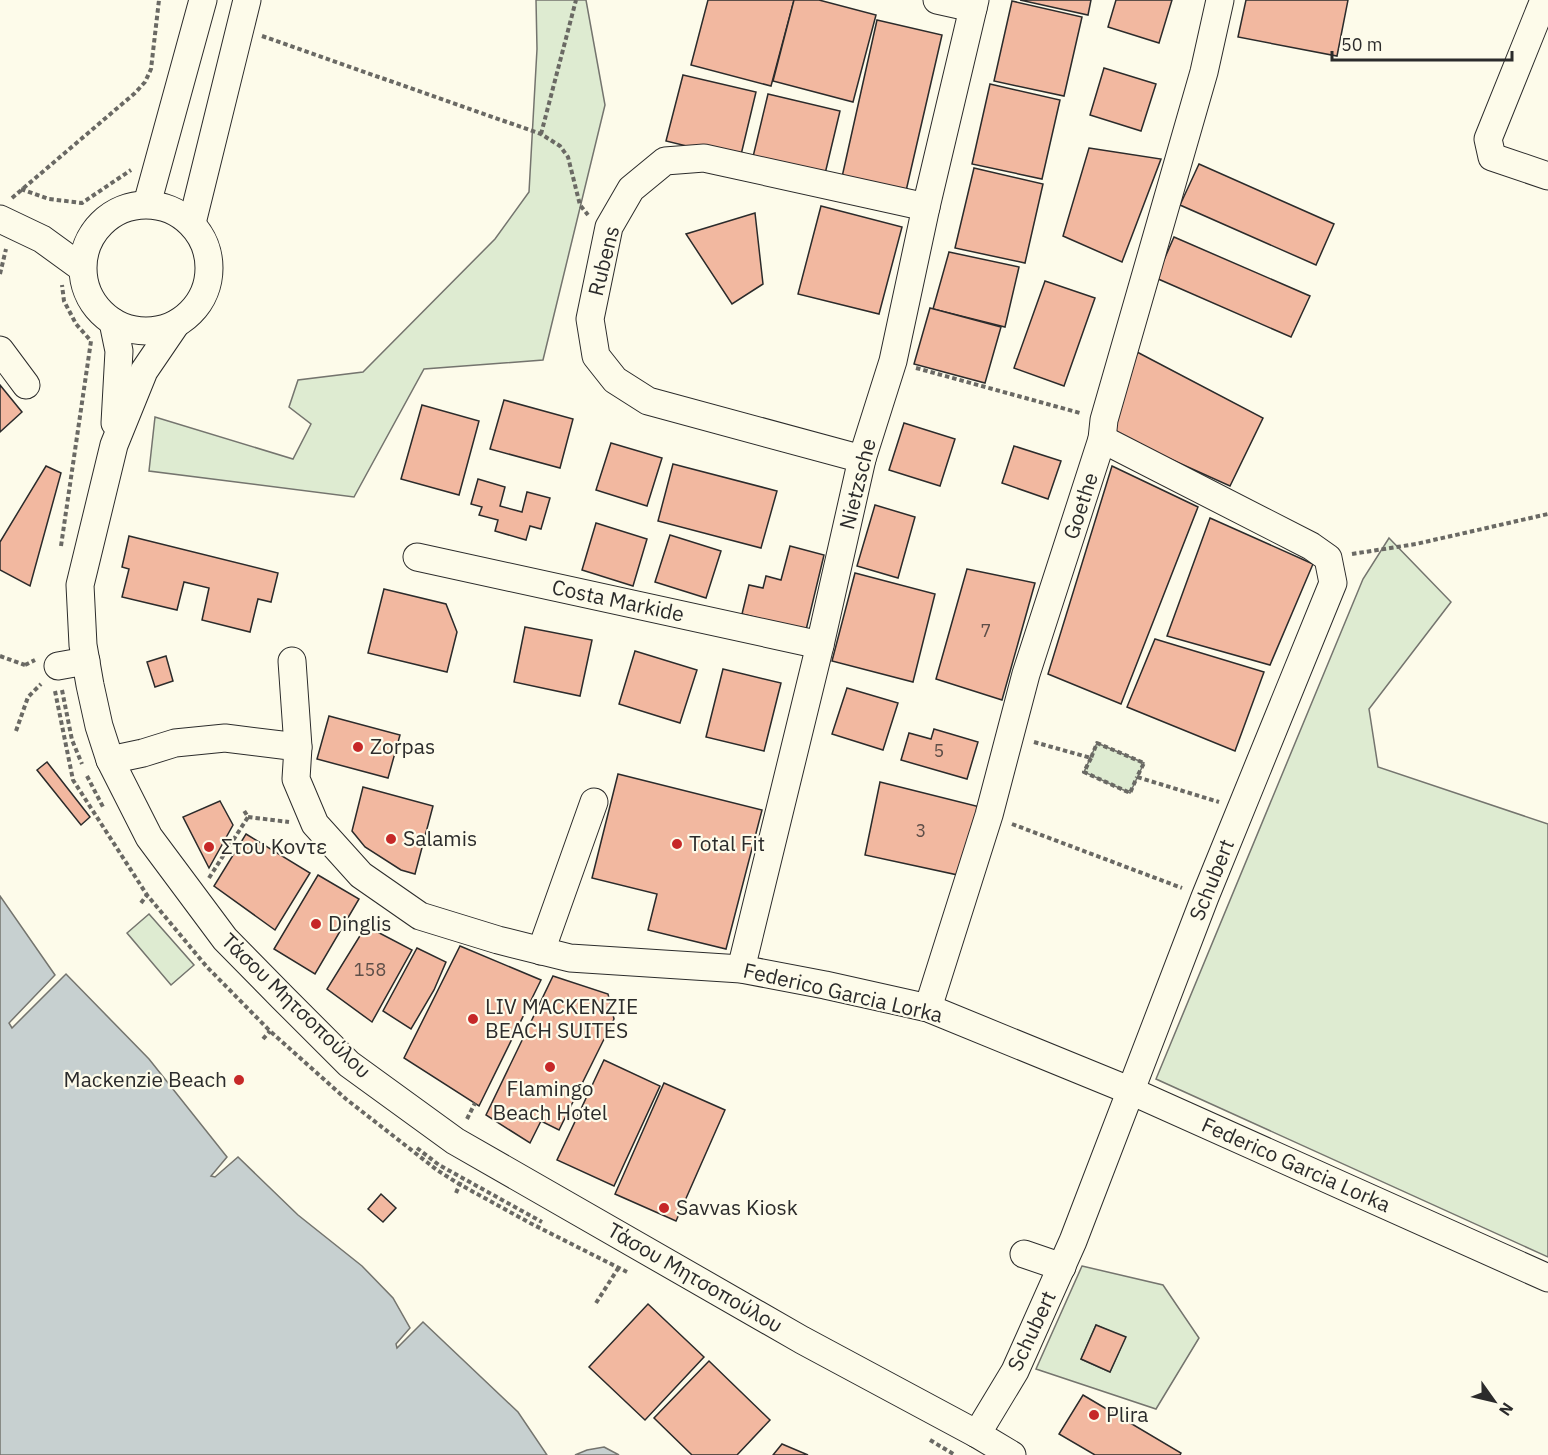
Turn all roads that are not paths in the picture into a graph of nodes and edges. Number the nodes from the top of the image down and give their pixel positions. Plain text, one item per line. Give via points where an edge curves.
1 (203, 0) edge
2 (247, 0) edge
3 (937, 0) edge
4 (1220, 0) edge
5 (1544, 0) edge
6 (974, 4) edge
7 (1548, 176) edge
8 (147, 204) junction
9 (926, 207) junction
10 (3, 221) edge
11 (192, 223) junction
12 (100, 224) junction
13 (42, 239) junction
14 (71, 273) junction
15 (113, 322) junction
16 (176, 324) junction
17 (0, 350) edge
18 (26, 385) dead end
19 (1103, 429) junction
20 (114, 445) junction
21 (862, 459) junction
22 (417, 557) dead end
23 (820, 645) junction
24 (86, 661) junction
25 (292, 661) dead end
26 (58, 666) road end
27 (298, 747) junction
28 (110, 760) junction
29 (594, 802) dead end
30 (542, 951) junction
31 (741, 969) junction
32 (928, 1008) junction
33 (1131, 1091) junction
34 (1024, 1254) dead end
35 (1062, 1267) junction
36 (1548, 1278) edge
37 (977, 1434) junction
38 (1012, 1455) edge

1 - 8 street
2 - 11 street
3 - 6 street
4 - 19 street, Goethe via 1204,72
5 - 7 street via 1488,140 1491,158
6 - 9 street, Nietzsche
8 - 11 street, Τάσου Μητσοπούλου via 163,206
8 - 12 street, Τάσου Μητσοπούλου via 129,206
9 - 21 street, Nietzsche via 893,361
9 - 21 street, Rubens via 704,158 665,161 631,189 609,227 590,319 596,356 615,380 648,402
10 - 13 street
11 - 16 street, Τάσου Μητσοπούλου via 205,243 210,266 206,289 195,309
12 - 13 street
12 - 14 street, Τάσου Μητσοπούλου
13 - 14 street
14 - 15 street, Τάσου Μητσοπούλου via 97,308
15 - 16 street, Τάσου Μητσοπούλου via 144,332
15 - 20 street, Τάσου Μητσοπούλου via 120,351
16 - 20 street, Τάσου Μητσοπούλου via 144,371
17 - 18 street
19 - 32 street, Goethe
19 - 33 street, Schubert via 1311,546 1328,558 1333,583
20 - 24 street, Τάσου Μητσοπούλου via 80,585
21 - 23 street, Nietzsche
22 - 23 street, Costa Markide
23 - 31 street, Nietzsche
24 - 26 street
24 - 28 street, Τάσου Μητσοπούλου
25 - 27 street, Federico Garcia Lorka
27 - 28 street via 225,738 174,743
27 - 30 street, Federico Garcia Lorka via 296,779 315,824 361,875 420,916
28 - 37 street, Τάσου Μητσοπούλου via 149,837 225,939 349,1064 455,1141 802,1340
29 - 30 street
30 - 31 street, Federico Garcia Lorka via 570,958
31 - 32 street, Federico Garcia Lorka via 801,970 864,985
32 - 33 street, Federico Garcia Lorka
33 - 35 street, Schubert
33 - 36 street, Federico Garcia Lorka
34 - 35 street
35 - 37 street, Schubert via 1015,1371
37 - 38 street, Τάσου Μητσοπούλου

